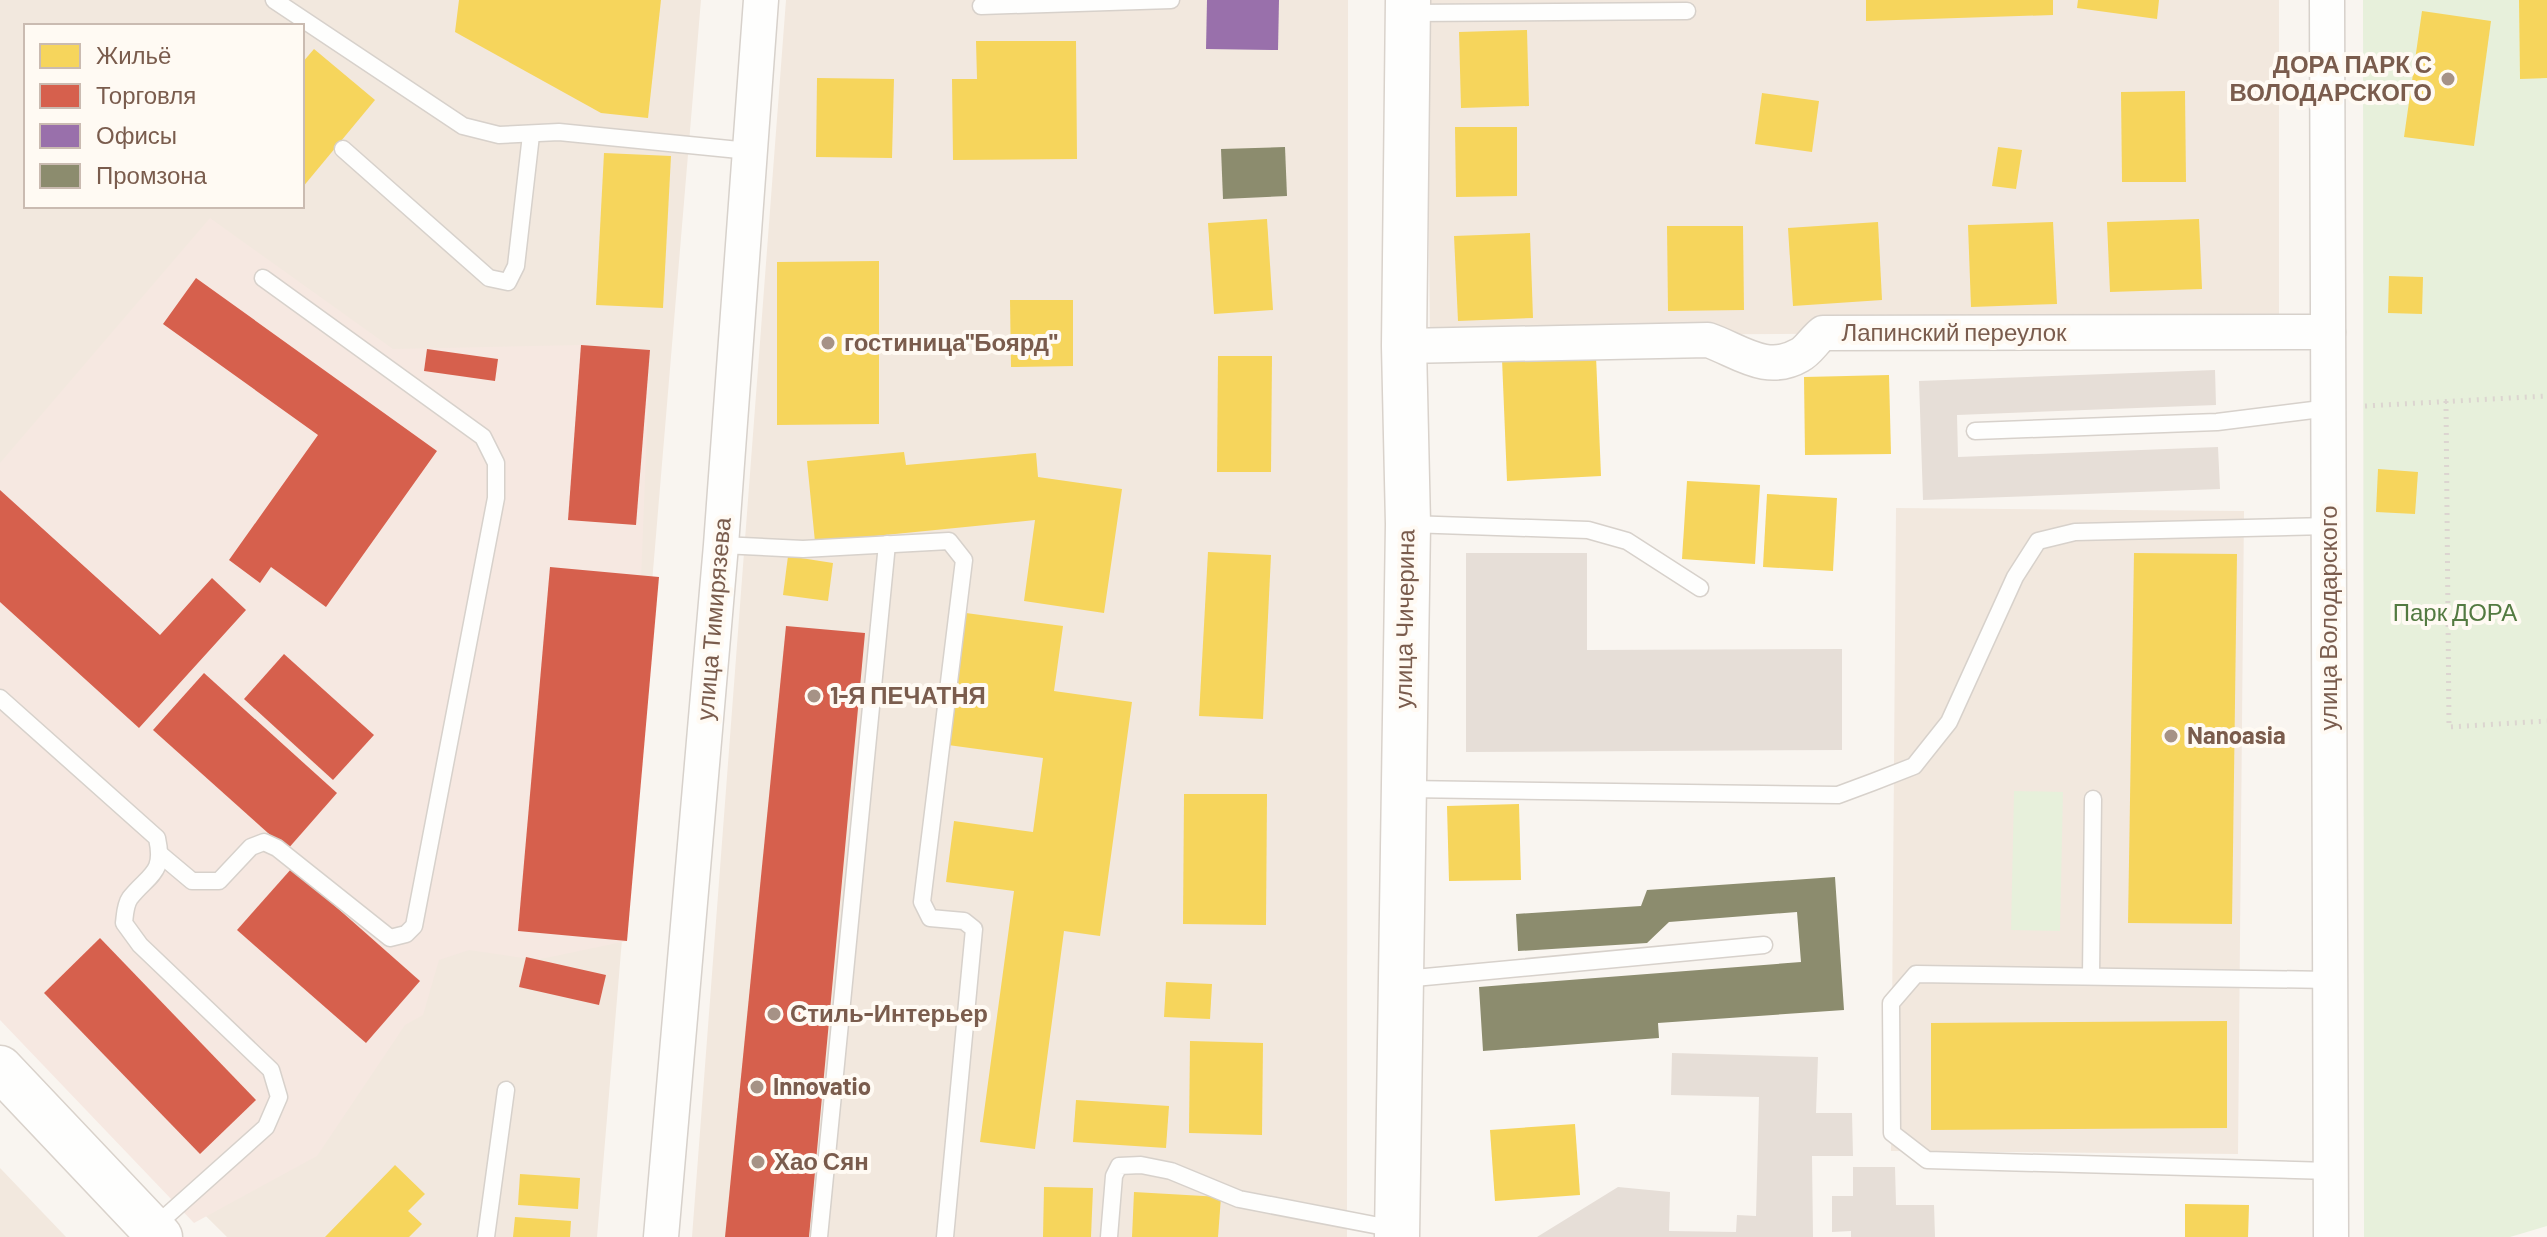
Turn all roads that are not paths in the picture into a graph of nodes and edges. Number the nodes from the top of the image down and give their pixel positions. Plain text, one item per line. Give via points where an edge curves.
1 (274, 0) edge
2 (761, 0) edge
3 (1171, 0) edge
4 (2327, 0) edge
5 (981, 6) dead end
6 (1408, 6) edge
7 (1687, 11) dead end
8 (531, 135) junction
9 (343, 149) dead end
10 (749, 151) junction
11 (263, 278) dead end
12 (2328, 332) junction
13 (1404, 346) junction
14 (2329, 408) junction
15 (1975, 431) dead end
16 (1408, 524) junction
17 (2329, 526) junction
18 (887, 544) junction
19 (721, 545) junction
20 (1700, 588) dead end
21 (0, 698) edge
22 (1402, 789) junction
23 (2093, 799) dead end
24 (161, 855) junction
25 (1764, 945) dead end
26 (2091, 976) junction
27 (1402, 979) junction
28 (2330, 980) junction
29 (0, 1068) edge
30 (506, 1090) dead end
31 (2330, 1171) junction
32 (156, 1233) edge
33 (1397, 1233) edge
34 (486, 1237) edge
35 (661, 1237) edge
36 (819, 1237) edge
37 (945, 1237) edge
38 (1109, 1237) edge
39 (2331, 1237) edge

1 - 8 lane via 463,126 499,135
2 - 10 street, улица Тимирязева
3 - 5 lane
4 - 12 street, улица Володарского
6 - 7 lane
6 - 13 main road, улица Чичерина
8 - 9 lane via 516,266 508,282 489,278
8 - 10 lane via 559,132
10 - 19 street, улица Тимирязева
11 - 24 lane via 483,437 496,463 496,498 414,926 390,938 264,842 251,847 219,881 192,881
12 - 13 street, Лапинский переулок via 1823,333 1803,354 1770,363 1753,361 1708,340
12 - 14 street, улица Володарского
13 - 16 main road, улица Чичерина
14 - 15 lane via 2217,422
14 - 17 street, улица Володарского
16 - 20 lane via 1588,530 1627,541
16 - 22 main road, улица Чичерина
17 - 22 lane via 2075,532 2038,541 2015,577 1949,722 1914,766 1838,795
17 - 28 street, улица Володарского
18 - 19 lane via 803,549
18 - 36 lane
18 - 37 lane via 949,541 964,560 922,902 930,918 964,921 974,929
19 - 35 street, улица Тимирязева
21 - 24 lane via 157,838
22 - 27 main road, улица Чичерина
23 - 26 lane
24 - 32 lane via 155,874 128,901 124,923 140,945 271,1070 279,1097 266,1127
25 - 27 lane
26 - 28 lane
26 - 31 lane via 1916,974 1891,1003 1892,1133 1927,1160
27 - 33 main road, улица Чичерина
28 - 31 street, улица Володарского
29 - 32 main road
30 - 34 lane
31 - 39 street, улица Володарского
33 - 38 lane via 1239,1199 1171,1171 1141,1165 1119,1166 1114,1176

